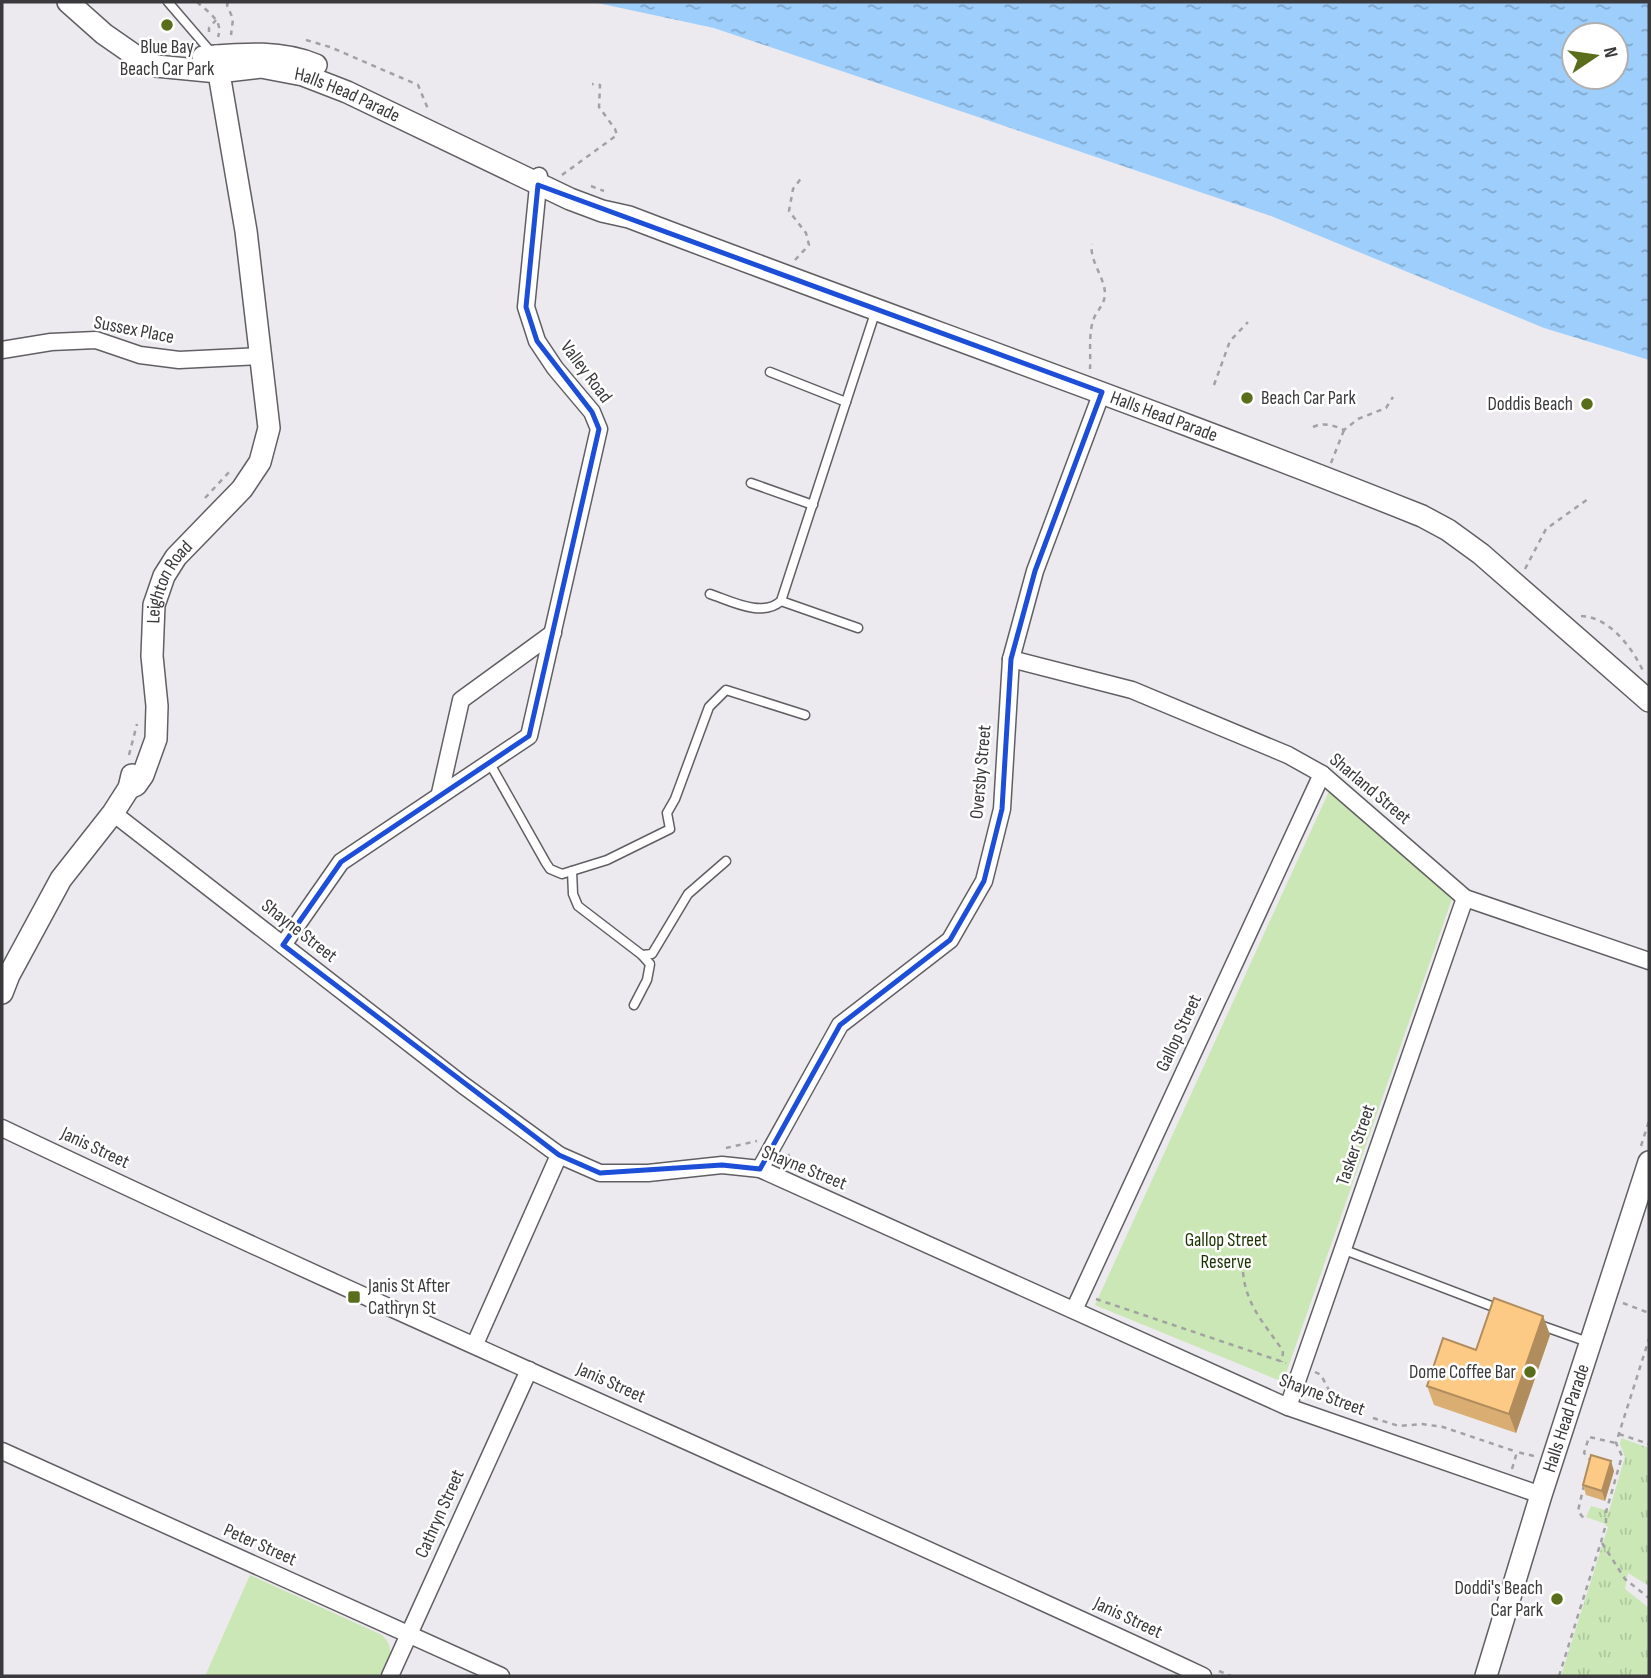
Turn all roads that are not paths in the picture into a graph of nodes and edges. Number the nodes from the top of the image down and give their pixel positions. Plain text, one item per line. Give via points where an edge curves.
1 (68, 2) edge
2 (82, 2) edge
3 (168, 2) edge
4 (212, 58) junction
5 (538, 180) junction
6 (876, 310) junction
7 (2, 349) edge
8 (259, 356) junction
9 (770, 372) dead end
10 (1096, 384) junction
11 (846, 402) junction
12 (751, 483) dead end
13 (813, 505) junction
14 (710, 594) dead end
15 (781, 601) junction
16 (858, 628) dead end
17 (553, 633) junction
18 (1011, 659) junction
19 (1649, 701) edge
20 (805, 715) dead end
21 (489, 762) junction
22 (1322, 774) junction
23 (440, 793) junction
24 (113, 813) junction
25 (726, 861) dead end
26 (572, 871) junction
27 (1465, 898) junction
28 (283, 945) junction
29 (642, 955) junction
30 (1649, 961) edge
31 (2, 993) edge
32 (634, 1005) dead end
33 (2, 1128) edge
34 (559, 1155) junction
35 (1649, 1162) edge
36 (760, 1169) junction
37 (1342, 1249) junction
38 (1074, 1310) junction
39 (1503, 1311) edge
40 (1528, 1320) edge
41 (1591, 1343) junction
42 (475, 1344) junction
43 (530, 1370) junction
44 (1288, 1407) junction
45 (2, 1451) edge
46 (1541, 1495) junction
47 (409, 1636) junction
48 (390, 1676) edge
49 (501, 1676) edge
50 (1203, 1676) edge
51 (1486, 1676) edge

1 - 4 street, Halls Head Parade via 140,59 172,69
2 - 4 street, Halls Head Parade via 135,43 167,58
3 - 4 lane via 197,33
4 - 5 street, Halls Head Parade via 303,75
4 - 8 street, Leighton Road via 246,231
5 - 6 street, Halls Head Parade via 602,211 629,217
5 - 17 street, Valley Road via 526,307 537,341 592,412 599,429
6 - 10 street, Halls Head Parade
6 - 11 lane
7 - 8 street, Sussex Place via 96,340 140,355 179,360
8 - 24 street, Leighton Road via 265,399 257,447 164,558 145,605 142,661 147,740 129,788
9 - 11 lane
10 - 18 street, Oversby Street
10 - 19 street, Halls Head Parade via 1448,530
11 - 13 lane
12 - 13 lane
13 - 15 lane
14 - 15 lane via 758,609
15 - 16 lane
17 - 21 street, Valley Road via 529,736
17 - 23 street via 461,700
18 - 22 street, Sharland Street via 1132,690 1288,755
18 - 36 street, Oversby Street via 1002,808 984,881 950,940 840,1025
20 - 26 lane via 726,690 709,707 667,813 670,829 607,860
21 - 23 street, Valley Road
21 - 26 lane via 550,869 562,874
22 - 27 street, Sharland Street
22 - 38 street, Gallop Street
23 - 28 street, Valley Road via 341,862
24 - 28 street, Shayne Street
24 - 31 street, Leighton Road via 61,879
25 - 29 lane via 688,894 652,954
26 - 29 lane via 578,906
27 - 30 street, Sharland Street
27 - 37 street, Tasker Street
28 - 34 street, Shayne Street
29 - 32 lane via 650,964
33 - 42 street, Janis Street
34 - 36 street, Shayne Street via 600,1173 649,1174 722,1165
34 - 42 street
35 - 41 street, Halls Head Parade
36 - 38 street, Shayne Street
37 - 39 lane
37 - 44 street, Tasker Street
38 - 44 street, Shayne Street
40 - 41 lane
41 - 46 street, Halls Head Parade
42 - 43 street, Janis Street
43 - 47 street, Cathryn Street
43 - 50 street, Janis Street
44 - 46 street, Shayne Street
45 - 47 street, Peter Street
46 - 51 street, Halls Head Parade
47 - 48 street, Cathryn Street
47 - 49 street, Peter Street

